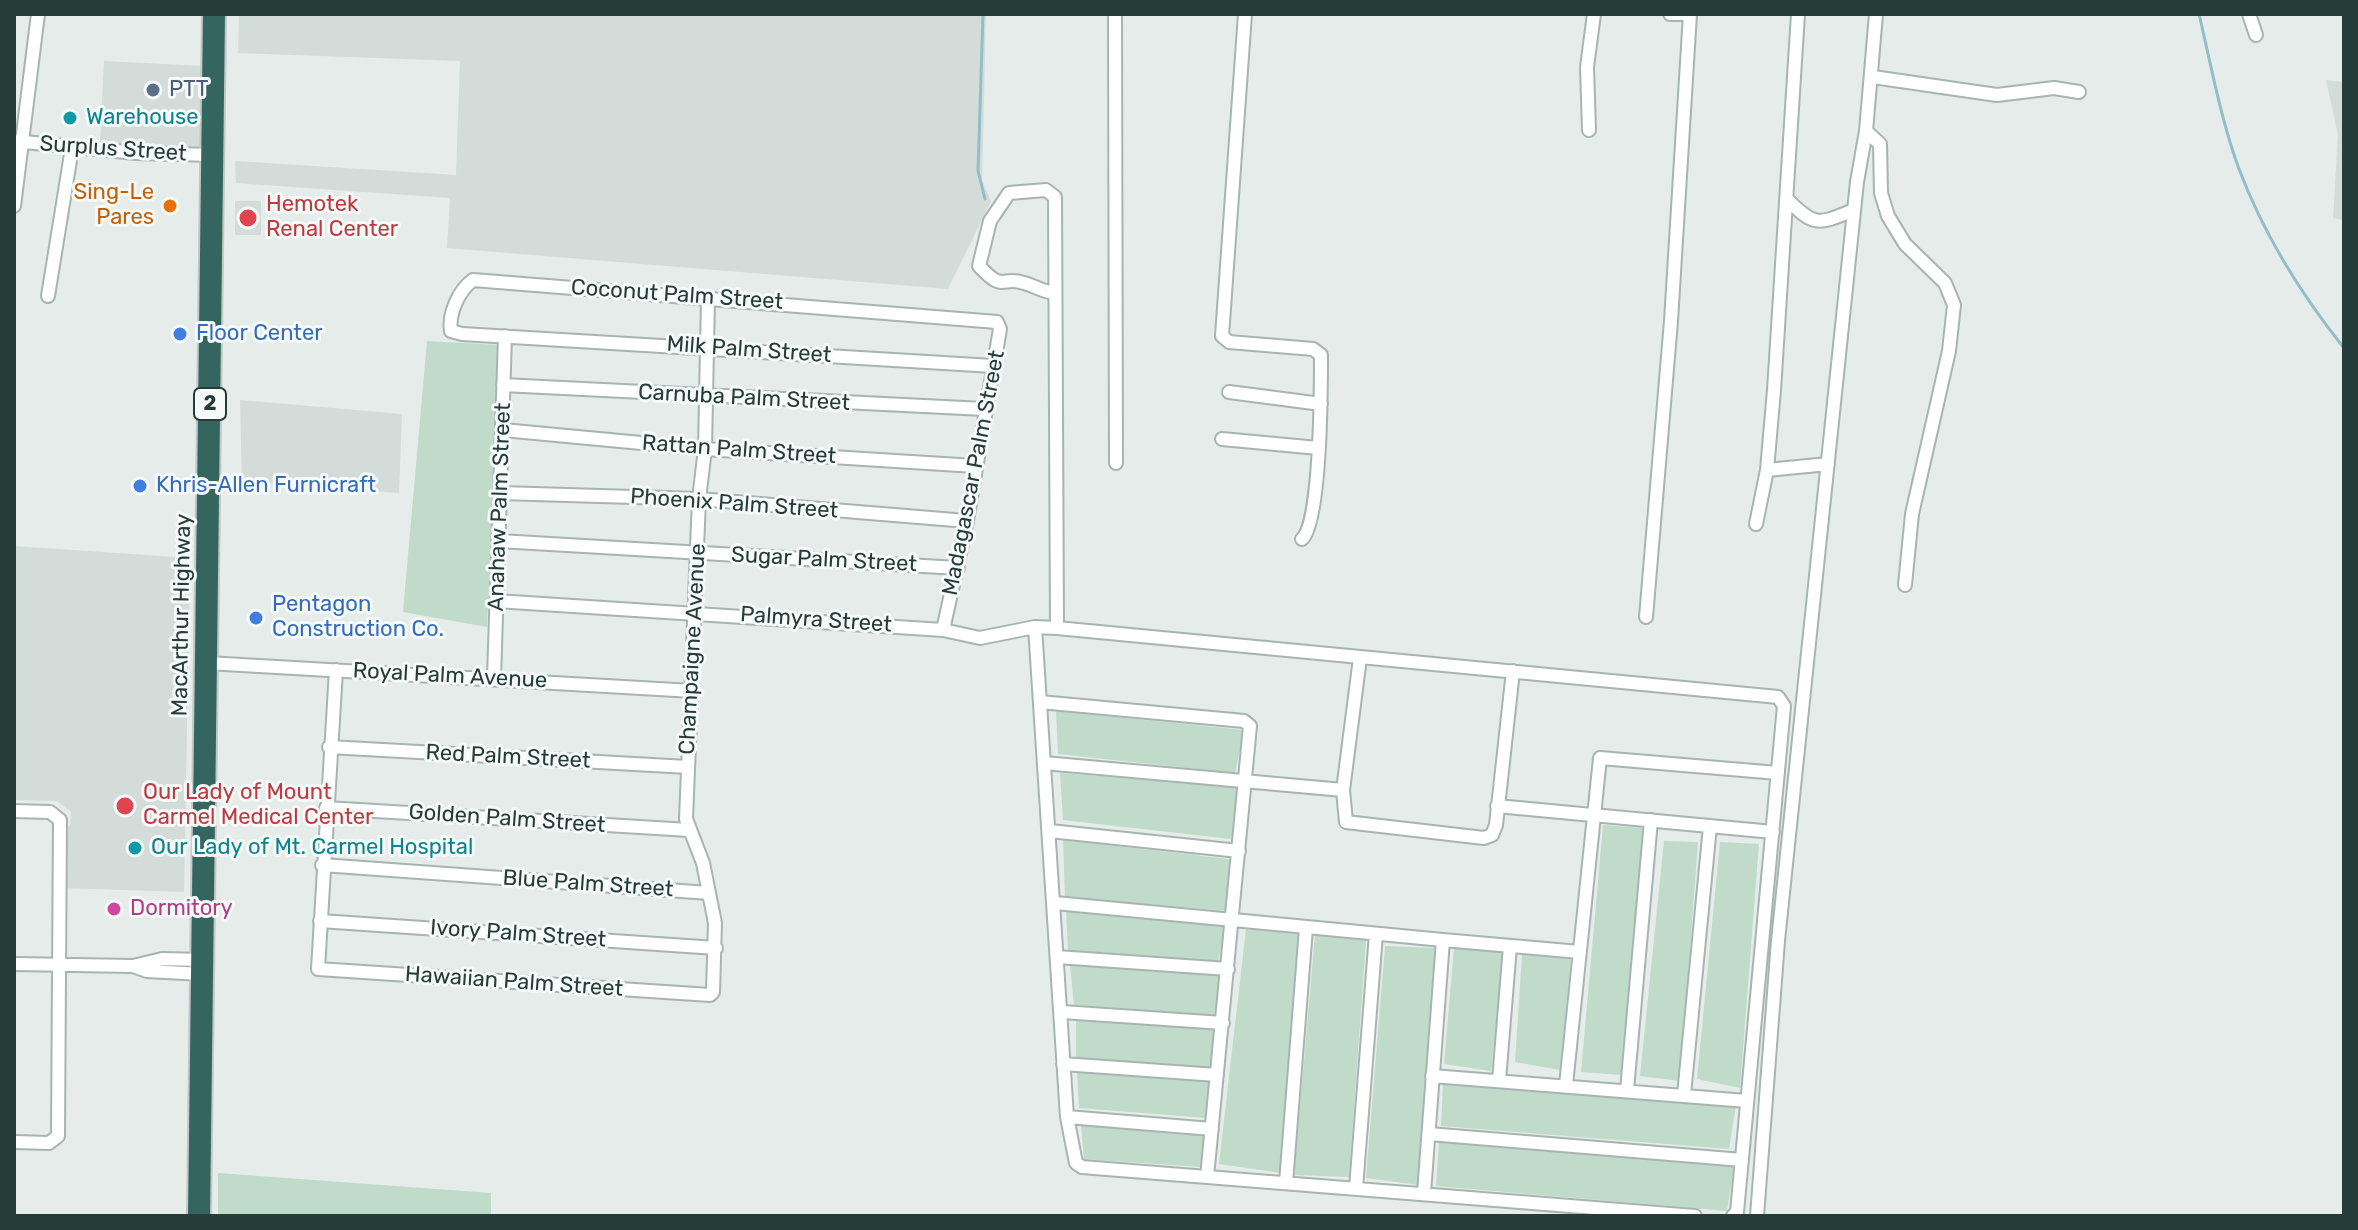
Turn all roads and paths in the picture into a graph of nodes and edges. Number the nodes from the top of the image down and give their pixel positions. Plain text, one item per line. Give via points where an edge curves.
1 (38, 14) edge
2 (214, 14) edge
3 (1115, 14) edge
4 (1245, 14) edge
5 (1594, 14) edge
6 (1670, 14) edge
7 (1683, 14) edge
8 (1690, 14) edge
9 (1798, 14) edge
10 (1876, 14) edge
11 (2249, 14) edge
12 (2256, 35) dead end
13 (1873, 77) junction
14 (2079, 92) dead end
15 (1589, 130) dead end
16 (1866, 131) junction
17 (19, 142) edge
18 (72, 148) junction
19 (213, 155) junction
20 (1787, 199) junction
21 (14, 206) edge
22 (1854, 210) junction
23 (1055, 293) junction
24 (48, 296) dead end
25 (708, 298) junction
26 (992, 319) joint
27 (505, 336) junction
28 (708, 347) junction
29 (993, 366) junction
30 (503, 385) junction
31 (1229, 392) dead end
32 (707, 396) junction
33 (1321, 404) junction
34 (984, 409) junction
35 (503, 430) junction
36 (1222, 439) dead end
37 (1318, 448) junction
38 (705, 449) junction
39 (1116, 463) dead end
40 (1828, 464) junction
41 (975, 466) junction
42 (1767, 470) junction
43 (501, 493) junction
44 (699, 499) junction
45 (967, 521) junction
46 (1756, 524) dead end
47 (1302, 539) dead end
48 (499, 541) junction
49 (698, 552) junction
50 (958, 568) junction
51 (1905, 585) dead end
52 (496, 601) junction
53 (697, 611) junction
54 (1646, 617) dead end
55 (1035, 627) junction
56 (1057, 628) junction
57 (943, 630) junction
58 (1360, 658) junction
59 (207, 663) junction
60 (336, 670) junction
61 (1513, 671) junction
62 (494, 678) junction
63 (693, 691) junction
64 (1040, 702) junction
65 (329, 747) junction
66 (1044, 763) junction
67 (688, 767) junction
68 (1778, 773) junction
69 (1246, 780) junction
70 (1343, 790) junction
71 (1497, 806) junction
72 (326, 808) junction
73 (14, 811) edge
74 (1593, 814) junction
75 (1651, 820) junction
76 (1710, 826) junction
77 (689, 830) junction
78 (1050, 831) junction
79 (1773, 832) junction
80 (1239, 851) junction
81 (322, 865) junction
82 (709, 893) junction
83 (1055, 903) junction
84 (1233, 920) junction
85 (320, 921) junction
86 (1306, 928) junction
87 (1376, 934) junction
88 (1443, 940) junction
89 (1510, 946) junction
90 (716, 948) junction
91 (1580, 952) junction
92 (1057, 957) junction
93 (14, 964) edge
94 (61, 965) junction
95 (202, 967) junction
96 (1228, 969) junction
97 (710, 995) joint
98 (1062, 1012) junction
99 (1223, 1023) junction
100 (1063, 1064) junction
101 (1217, 1075) junction
102 (1432, 1076) junction
103 (1499, 1080) junction
104 (1566, 1085) junction
105 (1627, 1090) junction
106 (1684, 1095) junction
107 (1747, 1101) junction
108 (1067, 1117) junction
109 (1212, 1129) junction
110 (1429, 1134) junction
111 (14, 1142) edge
112 (1742, 1160) junction
113 (1207, 1177) junction
114 (1286, 1183) junction
115 (1356, 1188) junction
116 (1424, 1193) junction
117 (199, 1216) edge
118 (1695, 1216) edge
119 (1733, 1216) edge
120 (1757, 1216) edge

1 - 17 street
2 - 19 highway, MacArthur Highway / 2
3 - 39 street
4 - 33 street via 1222,336 1229,342 1317,351
5 - 15 street via 1587,67
6 - 7 street
8 - 54 street
9 - 20 street
10 - 13 street
11 - 12 street
13 - 14 street via 1997,95 2054,88
13 - 16 street
16 - 22 street
16 - 51 street via 1880,144 1881,193 1896,232 1945,283 1954,305 1949,351 1912,514
17 - 18 street, Surplus Street
17 - 21 street
18 - 19 street, Surplus Street
18 - 24 street
19 - 59 highway, MacArthur Highway / 2
20 - 22 street via 1806,218 1820,223
20 - 42 street
22 - 40 street
23 - 23 street via 1055,197 1046,190 1009,193 990,221 979,266 996,282 1018,281
23 - 56 street
25 - 26 street, Coconut Palm Street
25 - 27 street, Coconut Palm Street via 473,280 463,287 451,331
25 - 28 street, Champaigne Avenue
26 - 29 street, Madagascar Palm Street via 1000,329
27 - 28 street, Milk Palm Street
27 - 30 street, Anahaw Palm Street
28 - 29 street, Milk Palm Street
28 - 32 street, Champaigne Avenue
29 - 34 street, Madagascar Palm Street
30 - 32 street, Carnuba Palm Street
30 - 35 street, Anahaw Palm Street
31 - 33 street
32 - 34 street, Carnuba Palm Street
32 - 38 street, Champaigne Avenue
33 - 37 street
34 - 41 street, Madagascar Palm Street
35 - 38 street, Rattan Palm Street
35 - 43 street, Anahaw Palm Street
36 - 37 street
37 - 47 street via 1312,520
38 - 41 street, Rattan Palm Street
38 - 44 street, Champaigne Avenue
40 - 42 street
40 - 120 street via 1778,941
41 - 45 street, Madagascar Palm Street
42 - 46 street
43 - 44 street, Phoenix Palm Street
43 - 48 street, Anahaw Palm Street
44 - 45 street, Phoenix Palm Street
44 - 49 street, Champaigne Avenue
45 - 50 street, Madagascar Palm Street
48 - 49 street, Sugar Palm Street
48 - 52 street, Anahaw Palm Street
49 - 50 street, Sugar Palm Street
49 - 53 street, Champaigne Avenue
50 - 57 street, Madagascar Palm Street
52 - 53 street, Palmyra Street
52 - 62 street, Anahaw Palm Street
53 - 57 street, Palmyra Street
53 - 63 street, Champaigne Avenue
55 - 56 street, Palmyra Street
55 - 57 street, Palmyra Street via 980,638
55 - 64 street
56 - 58 street, Palmyra Street
58 - 61 street, Palmyra Street
58 - 70 street
59 - 60 street, Royal Palm Avenue
59 - 95 highway, MacArthur Highway / 2
60 - 62 street, Royal Palm Avenue
60 - 65 street
61 - 68 street, Palmyra Street via 1778,697 1784,706
61 - 71 street
62 - 63 street, Royal Palm Avenue
63 - 67 street, Champaigne Avenue
64 - 66 street
64 - 69 street via 1244,721 1250,726
65 - 67 street, Red Palm Street
65 - 72 street
66 - 69 street
66 - 78 street
67 - 77 street, Champaigne Avenue
68 - 74 street via 1603,756
68 - 79 street
69 - 70 street
69 - 80 street
70 - 71 street via 1346,822 1356,825 1484,838 1492,835
71 - 74 street
72 - 77 street, Golden Palm Street
72 - 81 street
73 - 94 street via 50,812 60,820
74 - 75 street
74 - 91 street
75 - 76 street
75 - 105 street
76 - 79 street
76 - 106 street
77 - 82 street, Champaigne Avenue
78 - 80 street
78 - 83 street
79 - 107 street
80 - 84 street
81 - 82 street, Blue Palm Street
81 - 85 street
82 - 90 street, Champaigne Avenue
83 - 84 street
83 - 92 street
84 - 86 street
84 - 96 street
85 - 90 street, Ivory Palm Street
85 - 97 street, Hawaiian Palm Street via 318,969
86 - 87 street
86 - 114 street
87 - 88 street
87 - 115 street
88 - 89 street
88 - 102 street
89 - 91 street
89 - 103 street
90 - 97 street, Champaigne Avenue via 715,988
91 - 104 street
92 - 96 street
92 - 98 street
93 - 94 street
94 - 95 street
94 - 111 street via 58,1136 49,1143
95 - 117 highway, MacArthur Highway / 2
96 - 99 street
98 - 99 street
98 - 100 street
99 - 101 street
100 - 101 street
100 - 108 street
101 - 109 street
102 - 103 street
102 - 110 street
103 - 104 street
104 - 105 street
105 - 106 street
106 - 107 street
107 - 112 street
108 - 109 street
108 - 113 street via 1073,1158 1082,1167
109 - 113 street
110 - 112 street
110 - 116 street
112 - 119 street
113 - 114 street
114 - 115 street
115 - 116 street
116 - 118 street

